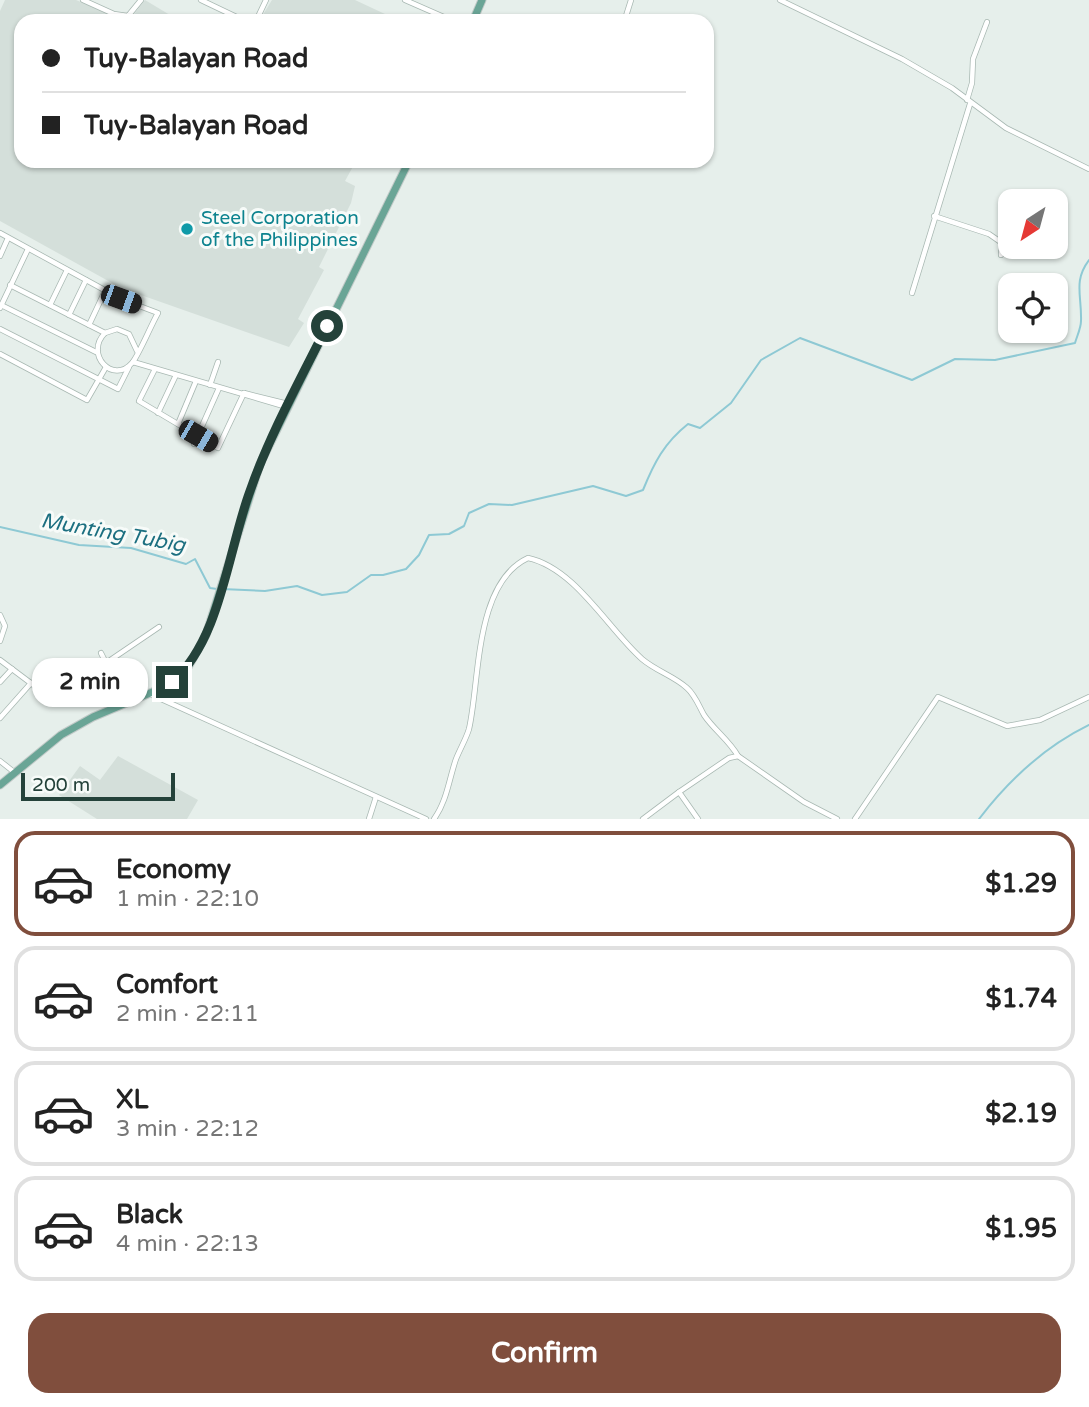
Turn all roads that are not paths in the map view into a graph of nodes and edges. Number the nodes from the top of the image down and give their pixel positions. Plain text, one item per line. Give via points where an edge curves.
1 (83, 0) edge
2 (141, 0) edge
3 (201, 0) edge
4 (405, 0) edge
5 (780, 0) edge
6 (114, 14) edge
7 (130, 14) edge
8 (230, 14) edge
9 (437, 14) edge
10 (988, 22) dead end
11 (968, 102) junction
12 (406, 168) edge
13 (1089, 169) edge
14 (934, 216) junction
15 (0, 233) edge
16 (8, 238) junction
17 (998, 240) edge
18 (29, 249) junction
19 (0, 256) edge
20 (66, 270) junction
21 (86, 281) junction
22 (10, 285) junction
23 (105, 291) junction
24 (912, 293) dead end
25 (50, 305) junction
26 (1, 307) edge
27 (69, 315) junction
28 (89, 325) junction
29 (0, 329) edge
30 (104, 333) junction
31 (137, 351) junction
32 (96, 352) junction
33 (0, 354) edge
34 (218, 362) dead end
35 (132, 364) junction
36 (106, 367) junction
37 (155, 369) junction
38 (176, 375) junction
39 (99, 379) junction
40 (196, 380) junction
41 (210, 385) junction
42 (220, 387) junction
43 (242, 393) junction
44 (288, 406) junction
45 (159, 413) junction
46 (178, 424) junction
47 (198, 436) junction
48 (194, 444) dead end
49 (0, 615) edge
50 (159, 627) dead end
51 (0, 641) edge
52 (101, 653) dead end
53 (0, 660) edge
54 (106, 663) junction
55 (12, 669) junction
56 (0, 682) edge
57 (31, 683) junction
58 (150, 694) junction
59 (1089, 697) edge
60 (52, 699) dead end
61 (131, 703) junction
62 (0, 718) edge
63 (738, 756) junction
64 (0, 761) edge
65 (14, 772) junction
66 (0, 785) edge
67 (679, 792) junction
68 (376, 797) junction
69 (369, 819) edge
70 (426, 819) edge
71 (434, 819) edge
72 (643, 819) edge
73 (698, 819) edge
74 (837, 819) edge
75 (855, 819) edge

1 - 6 street
2 - 7 street
3 - 8 street
4 - 9 street
5 - 11 street via 902,59
10 - 11 street via 973,59
11 - 13 street via 1006,128
11 - 14 street
12 - 44 main road
14 - 17 street
14 - 24 street
15 - 16 street
16 - 18 street
16 - 19 street
18 - 20 street
18 - 22 street
20 - 21 street
20 - 25 street
21 - 23 street
21 - 27 street
22 - 25 street
22 - 26 street
23 - 28 street
23 - 31 street via 158,313
25 - 27 street
26 - 32 street
27 - 28 street
28 - 30 street
29 - 39 street
30 - 31 street via 117,329 129,334
30 - 32 street
31 - 35 street
32 - 36 street
33 - 39 street via 88,400
34 - 41 street
35 - 36 street via 116,370
35 - 37 street
35 - 39 street via 118,389
36 - 39 street
37 - 38 street
37 - 45 street via 139,401
38 - 40 street
38 - 45 street
40 - 41 street
40 - 46 street
41 - 42 street
42 - 43 street
42 - 47 street
43 - 44 street
43 - 47 street via 218,448
44 - 58 main road via 249,491 200,649 187,669
45 - 46 street
46 - 47 street
47 - 48 street
49 - 51 street via 5,626
50 - 54 street
52 - 54 street
53 - 55 street
54 - 61 street
55 - 56 street
55 - 57 street
57 - 60 street
57 - 62 street
58 - 61 main road
58 - 68 street
59 - 75 street via 1040,720 1007,726 938,697
61 - 65 main road via 76,726
63 - 67 street
63 - 71 street via 687,687 640,657 597,607 567,581 547,565 528,558 510,570 491,604 479,642 469,727 444,803
63 - 74 street
64 - 65 street
65 - 66 main road
67 - 72 street
67 - 73 street
68 - 69 street
68 - 70 street

